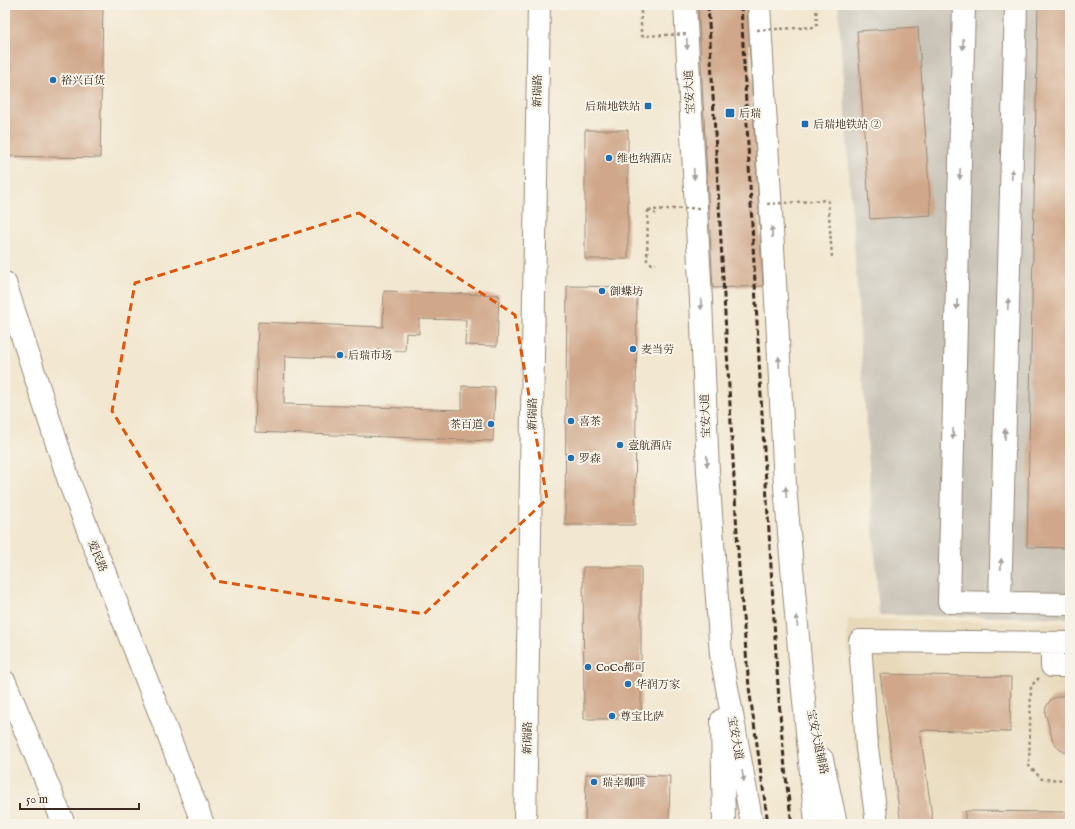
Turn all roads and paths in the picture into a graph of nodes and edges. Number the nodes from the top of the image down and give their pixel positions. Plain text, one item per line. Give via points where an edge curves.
1 (539, 5) edge
2 (641, 5) edge
3 (684, 5) edge
4 (759, 5) edge
5 (816, 5) edge
6 (964, 5) edge
7 (1016, 5) edge
8 (757, 30) dead end
9 (689, 34) dead end
10 (767, 204) dead end
11 (699, 208) dead end
12 (648, 210) junction
13 (656, 214) dead end
14 (832, 258) dead end
15 (656, 264) dead end
16 (5, 283) edge
17 (1000, 603) junction
18 (1070, 604) edge
19 (1061, 643) edge
20 (721, 655) junction
21 (800, 660) junction
22 (1061, 666) edge
23 (5, 682) edge
24 (1070, 780) edge
25 (64, 824) edge
26 (203, 824) edge
27 (525, 824) edge
28 (724, 824) edge
29 (752, 824) edge
30 (816, 824) edge
31 (836, 824) edge
32 (877, 824) edge

1 - 27 main road, 新瑞路
2 - 9 path, bridge via 641,36
3 -> 20 main road, 宝安大道 via 708,472
21 -> 4 main road via 785,486
5 - 8 path, bridge via 817,27
6 -> 17 main road via 949,602
17 -> 7 main road
10 - 14 path, bridge via 828,200
11 - 12 path, bridge
12 - 13 path
12 - 15 path via 647,260
16 - 26 main road, 爱民路 via 70,484
17 - 18 main road
19 - 22 main road
19 - 32 main road via 860,642
20 - 28 main road
20 -> 29 main road, 宝安大道
21 - 30 main road
21 - 31 main road, 宝安大道辅路
22 - 24 path via 1031,686 1029,766 1042,779
23 - 25 main road

